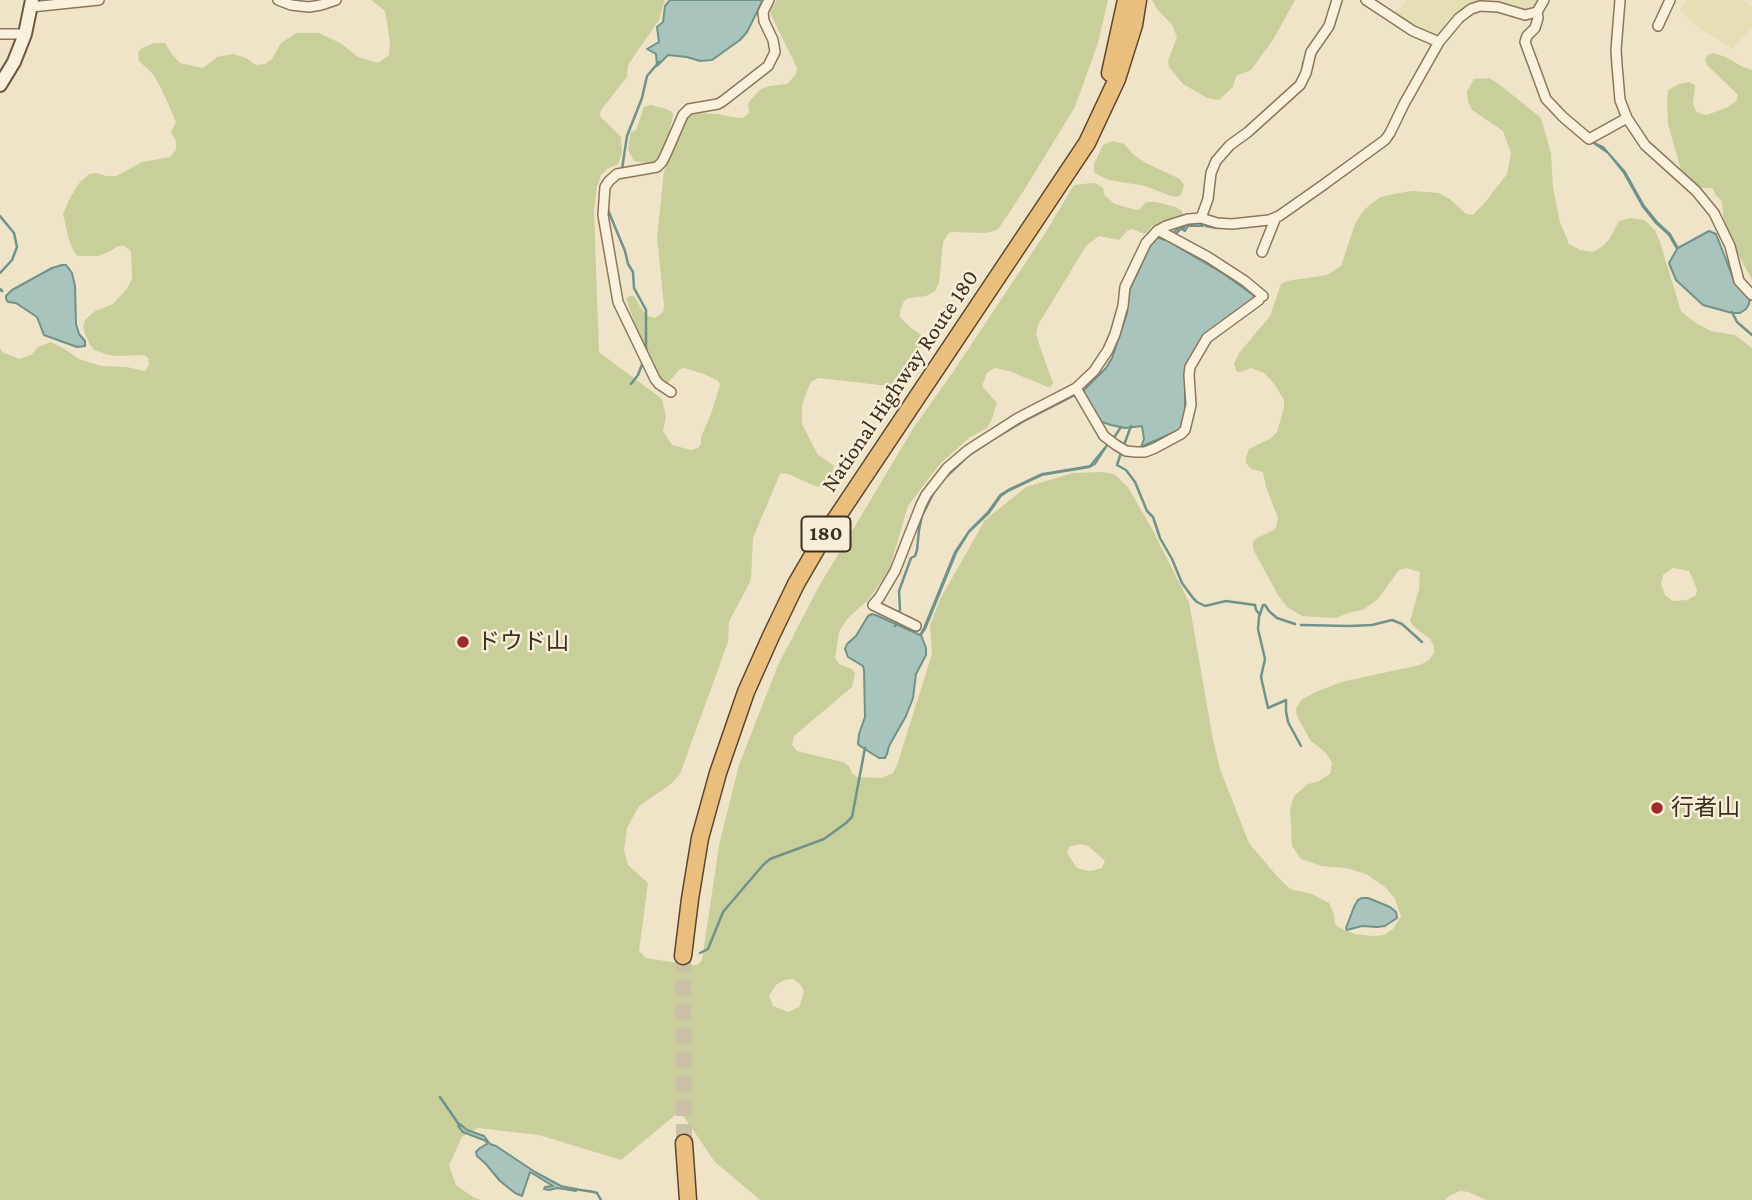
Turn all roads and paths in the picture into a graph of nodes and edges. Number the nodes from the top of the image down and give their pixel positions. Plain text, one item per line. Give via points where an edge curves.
1 (99, 0) edge
2 (278, 0) edge
3 (336, 0) edge
4 (769, 0) edge
5 (1126, 0) edge
6 (1138, 0) edge
7 (1337, 0) edge
8 (1366, 0) edge
9 (1544, 0) edge
10 (1620, 0) edge
11 (1670, 0) edge
12 (32, 3) edge
13 (1537, 12) junction
14 (1658, 26) dead end
15 (0, 34) edge
16 (25, 34) junction
17 (1439, 42) junction
18 (0, 85) edge
19 (1627, 118) junction
20 (1076, 160) junction
21 (1276, 217) junction
22 (1200, 218) junction
23 (1166, 234) junction
24 (1262, 252) dead end
25 (1752, 295) edge
26 (1076, 388) junction
27 (671, 391) dead end
28 (916, 626) dead end
29 (683, 956) tunnel mouth
30 (684, 1143) tunnel mouth
31 (688, 1200) edge

1 - 12 street
2 - 3 street via 309,7
4 - 27 street via 764,21 775,52 768,66 718,104 689,109 657,167 617,174 605,187 603,215 618,302 655,379
5 - 20 highway, National Highway Route 180 / 180 via 1109,75
6 - 20 highway, National Highway Route 180 / 180 via 1117,79
7 - 22 street via 1300,85 1216,162
8 - 17 street
9 - 13 street
10 - 19 street via 1616,50 1620,100
11 - 14 street
12 - 16 main road
13 - 17 street via 1525,15 1491,6 1475,8 1459,18
13 - 19 street via 1535,28 1525,43 1542,90 1555,109 1589,139
15 - 16 street
16 - 18 main road
17 - 21 street via 1385,140
19 - 25 street via 1645,145 1714,213 1730,246 1739,281
20 - 29 highway, National Highway Route 180 / 180 via 796,584 746,692 718,773 700,838
21 - 22 street via 1232,224
21 - 24 street
22 - 23 street via 1166,226
23 - 26 street via 1146,243 1125,287 1108,350
23 - 26 street via 1245,281 1261,298 1207,338 1190,367 1191,405 1185,430 1145,452 1126,451 1104,436
26 - 28 street via 990,435 933,484 920,505 895,571 873,605
30 - 31 highway

